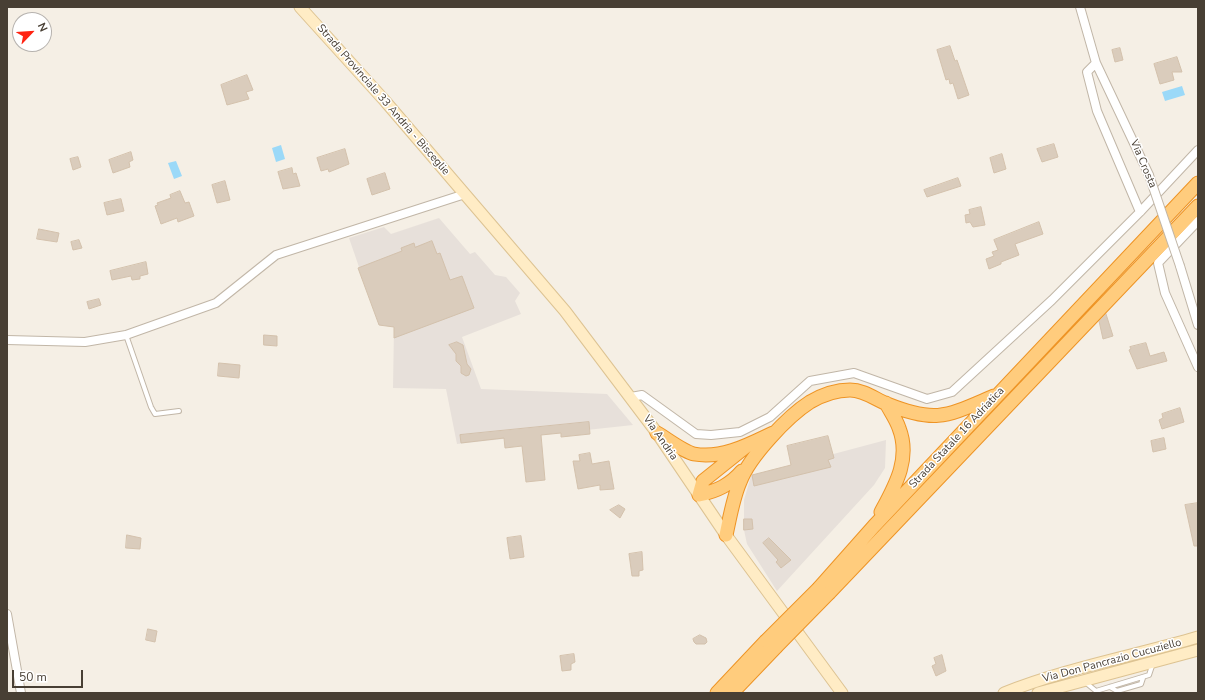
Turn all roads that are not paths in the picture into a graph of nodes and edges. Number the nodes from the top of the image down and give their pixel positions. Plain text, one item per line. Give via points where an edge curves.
1 (300, 7) edge
2 (1080, 7) edge
3 (1096, 63) junction
4 (1198, 150) edge
5 (1198, 184) edge
6 (465, 194) junction
7 (1198, 206) edge
8 (1140, 212) junction
9 (1198, 221) edge
10 (1198, 325) edge
11 (126, 335) junction
12 (7, 340) edge
13 (1198, 368) edge
14 (999, 394) junction
15 (631, 397) junction
16 (886, 403) junction
17 (179, 411) dead end
18 (776, 432) junction
19 (657, 433) junction
20 (748, 445) junction
21 (756, 456) junction
22 (700, 495) junction
23 (874, 526) junction
24 (726, 535) junction
25 (824, 590) junction
26 (7, 614) edge
27 (1198, 637) edge
28 (771, 644) junction
29 (1198, 650) edge
30 (1153, 662) junction
31 (1083, 680) junction
32 (21, 693) edge
33 (717, 693) edge
34 (732, 693) edge
35 (842, 693) edge
36 (1004, 693) edge
37 (1038, 693) edge

1 - 6 main road, Strada Provinciale 33 Andria - Bisceglie
2 - 3 street, Via Crosta
3 - 8 street via 1087,72 1097,111
3 - 10 street, Via Crosta, bridge via 1149,175
4 - 8 street
5 - 14 highway, Strada Statale 16 Adriatica
6 - 11 street via 276,255 216,303
6 - 15 main road, Via Andria via 565,311
7 - 25 highway, Strada Statale 16 Adriatica
8 - 15 street via 1052,300 952,392 927,398 854,373 810,381 770,417 740,432 711,435 696,434 642,395
9 - 13 street via 1158,263 1165,293
11 - 12 street via 85,342
11 - 17 lane via 150,408 155,414
14 - 16 highway via 953,414 934,417 916,415
14 - 23 highway, Strada Statale 16 Adriatica
15 - 19 main road, Via Andria
16 - 18 highway via 866,393 851,390 832,392 810,403
16 - 23 highway via 900,428 904,454 899,478
18 - 20 highway
18 - 21 highway
19 - 20 highway via 693,454 719,455
19 - 22 main road, Via Andria
20 - 22 highway via 703,481
21 - 22 highway via 734,480 716,491
21 - 24 highway via 740,480
22 - 24 main road, Via Andria
23 - 25 highway, Strada Statale 16 Adriatica
24 - 35 main road, Via Andria
25 - 28 highway, Strada Statale 16 Adriatica, bridge
26 - 32 street
27 - 36 main road, Via Don Pancrazio Cucuziello via 1081,668
28 - 33 highway, Strada Statale 16 Adriatica
28 - 34 highway, Strada Statale 16 Adriatica
29 - 30 main road, Via Don Pancrazio Cucuziello
30 - 31 main road, Via Don Pancrazio Cucuziello
30 - 31 lane via 1149,675 1096,692
31 - 37 main road, Via Don Pancrazio Cucuziello

